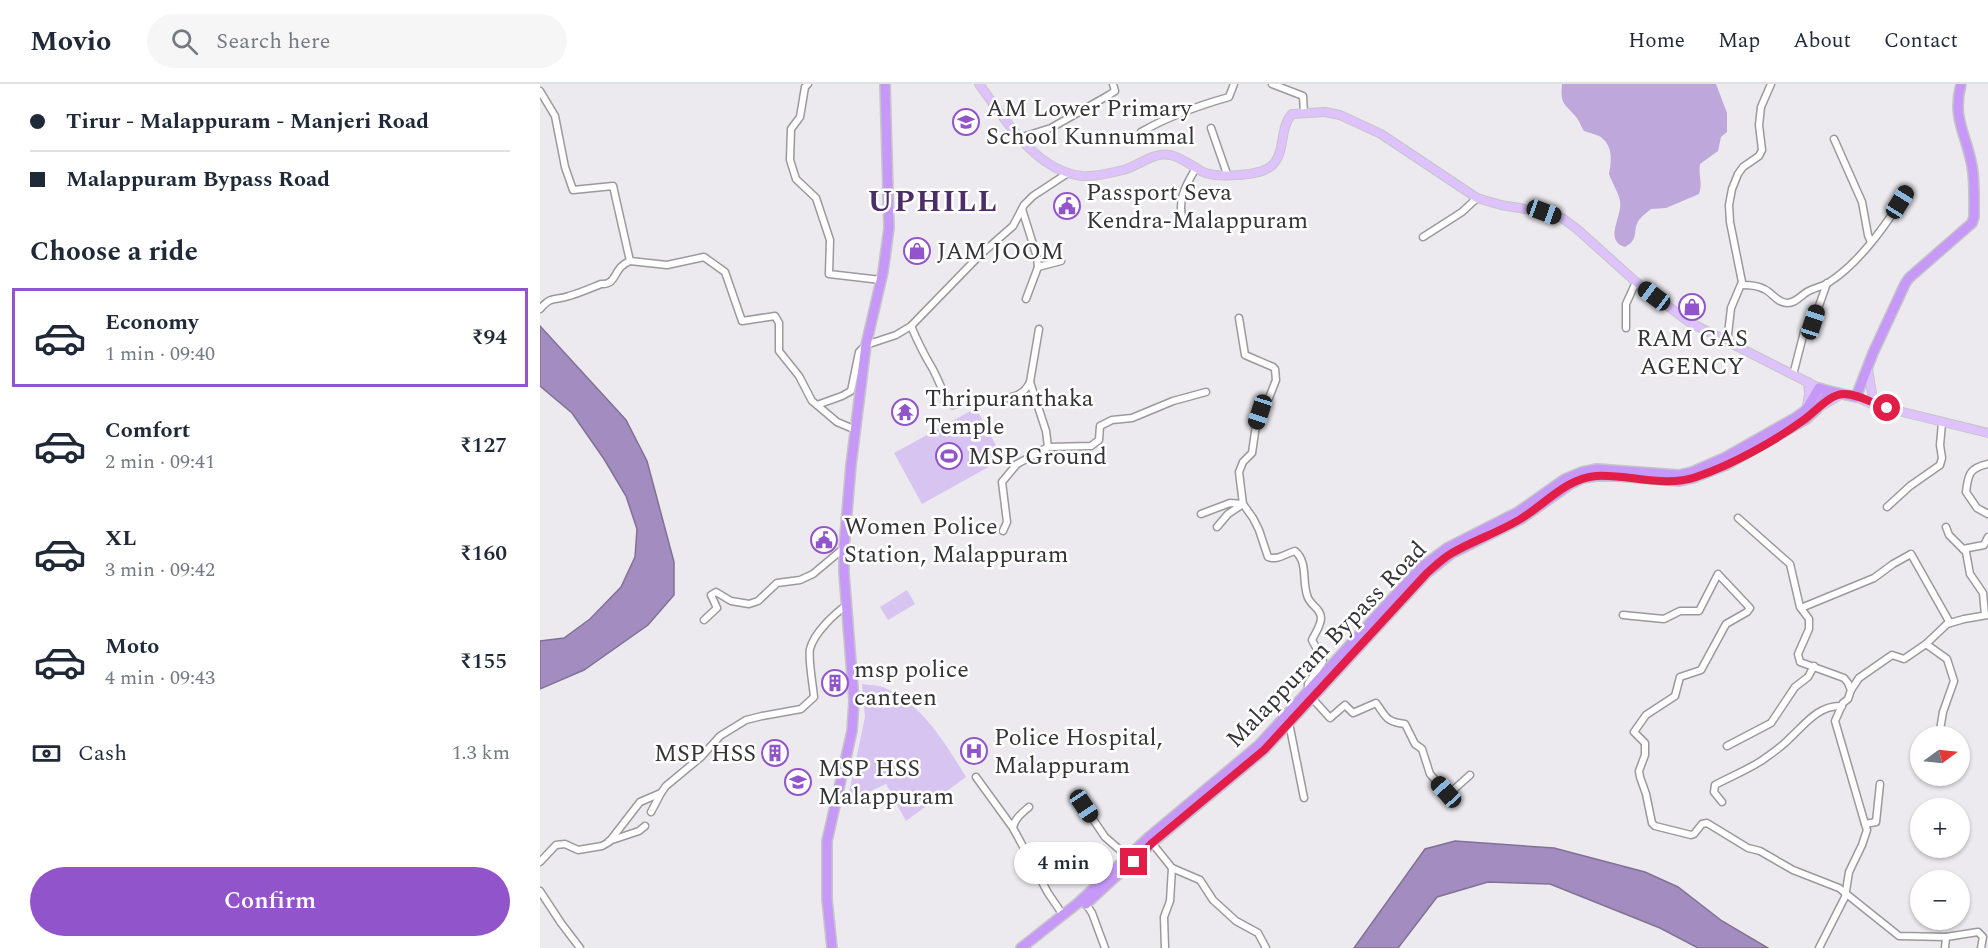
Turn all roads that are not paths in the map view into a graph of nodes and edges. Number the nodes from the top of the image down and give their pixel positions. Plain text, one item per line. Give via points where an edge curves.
1 (808, 84) edge
2 (885, 84) edge
3 (979, 84) edge
4 (1113, 84) edge
5 (1234, 84) edge
6 (1272, 84) edge
7 (1771, 84) edge
8 (1961, 84) edge
9 (540, 91) edge
10 (1304, 113) junction
11 (1211, 128) dead end
12 (1141, 132) dead end
13 (1019, 138) junction
14 (1834, 139) dead end
15 (1196, 168) junction
16 (1068, 173) junction
17 (1227, 174) junction
18 (1907, 192) dead end
19 (1477, 198) junction
20 (1022, 209) junction
21 (1183, 222) dead end
22 (1423, 237) dead end
23 (1871, 242) junction
24 (630, 261) junction
25 (1061, 261) dead end
26 (1038, 267) junction
27 (881, 280) junction
28 (1636, 282) junction
29 (1827, 283) junction
30 (1742, 285) junction
31 (1026, 299) dead end
32 (540, 309) edge
33 (1239, 318) dead end
34 (911, 326) junction
35 (1626, 328) dead end
36 (1039, 329) dead end
37 (1727, 343) junction
38 (866, 345) junction
39 (1868, 367) junction
40 (1793, 375) junction
41 (1030, 382) junction
42 (1808, 382) junction
43 (1824, 390) junction
44 (1206, 392) dead end
45 (1842, 394) junction
46 (1856, 397) junction
47 (817, 405) junction
48 (1874, 405) junction
49 (1816, 409) junction
50 (1806, 410) junction
51 (1942, 423) junction
52 (856, 430) junction
53 (1988, 433) edge
54 (1048, 447) junction
55 (1988, 464) edge
56 (1243, 504) junction
57 (1887, 507) dead end
58 (1201, 514) dead end
59 (1988, 514) edge
60 (1738, 518) dead end
61 (1217, 527) dead end
62 (1946, 527) dead end
63 (1003, 531) dead end
64 (1988, 537) edge
65 (844, 548) junction
66 (1963, 549) junction
67 (847, 605) junction
68 (1801, 608) junction
69 (1623, 615) dead end
70 (1987, 615) edge
71 (704, 620) dead end
72 (1948, 622) junction
73 (1926, 644) junction
74 (1814, 666) junction
75 (1851, 690) junction
76 (1310, 693) junction
77 (1842, 706) junction
78 (1289, 723) junction
79 (1940, 726) edge
80 (1727, 746) dead end
81 (1470, 775) dead end
82 (976, 777) dead end
83 (1880, 784) dead end
84 (661, 793) junction
85 (1304, 798) dead end
86 (1722, 802) dead end
87 (1084, 806) dead end
88 (1029, 807) dead end
89 (651, 812) dead end
90 (1865, 824) junction
91 (645, 826) dead end
92 (1013, 828) junction
93 (609, 842) junction
94 (1152, 843) junction
95 (1128, 857) junction
96 (540, 862) edge
97 (1172, 868) junction
98 (540, 891) edge
99 (1846, 892) junction
100 (1086, 904) junction
101 (1063, 915) junction
102 (1946, 937) junction
103 (580, 948) edge
104 (832, 948) edge
105 (1021, 948) edge
106 (1031, 948) edge
107 (1105, 948) edge
108 (1165, 948) edge
109 (1266, 948) edge
110 (1819, 948) edge
111 (1945, 948) edge
112 (1981, 948) edge

1 - 27 street via 800,117 791,129 790,160 796,179 816,198 830,240 829,274
2 - 27 highway via 889,228
3 - 13 main road
4 - 13 street via 1114,91 1109,95 1051,128
5 - 12 street via 1229,97 1167,117
6 - 10 street via 1303,96
7 - 30 street via 1761,107 1762,150 1738,174 1729,205
8 - 39 highway via 1957,109 1971,164 1974,217 1972,223 1909,278
9 - 24 street via 555,116 573,190 613,186
10 - 17 main road via 1292,114 1287,119 1278,159 1269,167 1246,175
10 - 19 main road via 1340,115 1381,134
11 - 17 street
13 - 16 main road via 1047,163
14 - 23 street via 1862,202
15 - 16 main road via 1178,157 1159,154 1114,172 1089,176
15 - 17 main road via 1206,173
15 - 21 street via 1179,208
16 - 20 street via 1033,196
18 - 23 street
19 - 22 street
19 - 28 main road via 1562,218
20 - 26 street
20 - 34 street via 1013,226
23 - 29 street
24 - 32 street via 622,264 607,284 554,298
24 - 47 street via 667,265 704,257 724,272 742,321 775,316 779,323 779,351
25 - 26 street
26 - 31 street
27 - 38 highway
28 - 35 street via 1626,304
28 - 37 main road via 1689,322
29 - 30 street via 1788,303 1778,301 1765,289
29 - 40 street via 1813,322 1804,332
30 - 37 street via 1731,308
33 - 56 street via 1245,355 1273,367 1276,380 1258,419 1252,453 1239,472
34 - 38 street
34 - 41 street via 952,405 1007,399 1027,388
36 - 41 street
37 - 40 main road
38 - 47 street via 859,352 851,391
38 - 52 highway
39 - 46 highway
39 - 48 main road
40 - 42 main road
41 - 54 street
42 - 43 main road
42 - 50 main road
43 - 45 highway
43 - 49 highway, Malappuram Bypass Road
43 - 50 highway, Malappuram Bypass Road
44 - 54 street via 1103,424 1099,440 1091,446
45 - 46 highway
45 - 49 main road
46 - 48 main road
47 - 52 street via 837,422
48 - 51 main road
49 - 76 highway, Malappuram Bypass Road via 1753,450 1693,478 1679,481 1596,476 1569,485 1521,519 1451,554 1427,573
50 - 76 highway, Malappuram Bypass Road via 1726,457 1692,472 1597,469 1565,479 1518,512 1448,548 1423,566
51 - 53 main road
51 - 57 street via 1940,465
52 - 65 highway
54 - 63 street via 1017,464 1002,482 1007,522
55 - 59 street via 1968,476 1966,492 1977,508
56 - 58 street via 1230,503
56 - 61 street
56 - 76 street via 1259,530 1268,557 1296,551 1301,556 1306,595 1321,617 1312,640 1323,661 1308,684
60 - 68 street via 1790,564
62 - 66 street via 1948,535
64 - 66 street via 1984,545
65 - 67 highway
65 - 71 street via 813,574 777,583 758,601 731,601 716,592 711,595 717,608
66 - 70 street via 1970,574 1983,593
67 - 84 street via 820,630 810,649 814,697 801,709 747,720 720,736
67 - 104 highway via 854,701 852,731 827,841
68 - 72 street via 1874,578 1911,554
68 - 74 street via 1809,625 1798,658
69 - 99 street via 1664,619 1680,611 1700,611 1718,574 1750,608 1726,624 1701,670 1680,677 1675,696 1646,715 1634,732 1646,748 1640,777 1652,823 1690,835 1707,823 1748,848
70 - 72 street
72 - 73 street
73 - 75 street via 1904,659 1892,656 1859,678
73 - 79 street via 1947,659 1954,681
74 - 75 street via 1844,678
74 - 80 street via 1771,723
75 - 77 street
76 - 78 highway, Malappuram Bypass Road
76 - 81 street via 1330,718 1345,705 1353,713 1376,702 1383,717 1405,724 1422,749 1430,774 1446,792
76 - 95 highway, Malappuram Bypass Road via 1259,745
77 - 86 street via 1821,710 1760,761 1715,785 1714,792
77 - 90 street via 1835,722
78 - 85 street
78 - 94 highway, Malappuram Bypass Road via 1264,750
82 - 92 street
83 - 90 street via 1876,822
84 - 89 street
84 - 93 street via 640,802
87 - 95 street via 1105,837
88 - 92 street
90 - 99 street via 1867,830 1849,872
91 - 93 street
92 - 101 street
93 - 96 street via 578,850 556,845
94 - 97 street
94 - 100 highway, Malappuram Bypass Road
95 - 101 highway, Malappuram Bypass Road
97 - 108 street via 1170,901 1164,917
97 - 109 street via 1200,880 1213,900 1236,921 1258,933
98 - 103 street
99 - 102 street via 1899,936
99 - 110 street
100 - 106 highway, Malappuram Bypass Road
100 - 107 street
101 - 105 highway, Malappuram Bypass Road
102 - 111 street
102 - 112 street via 1978,932 1983,937

